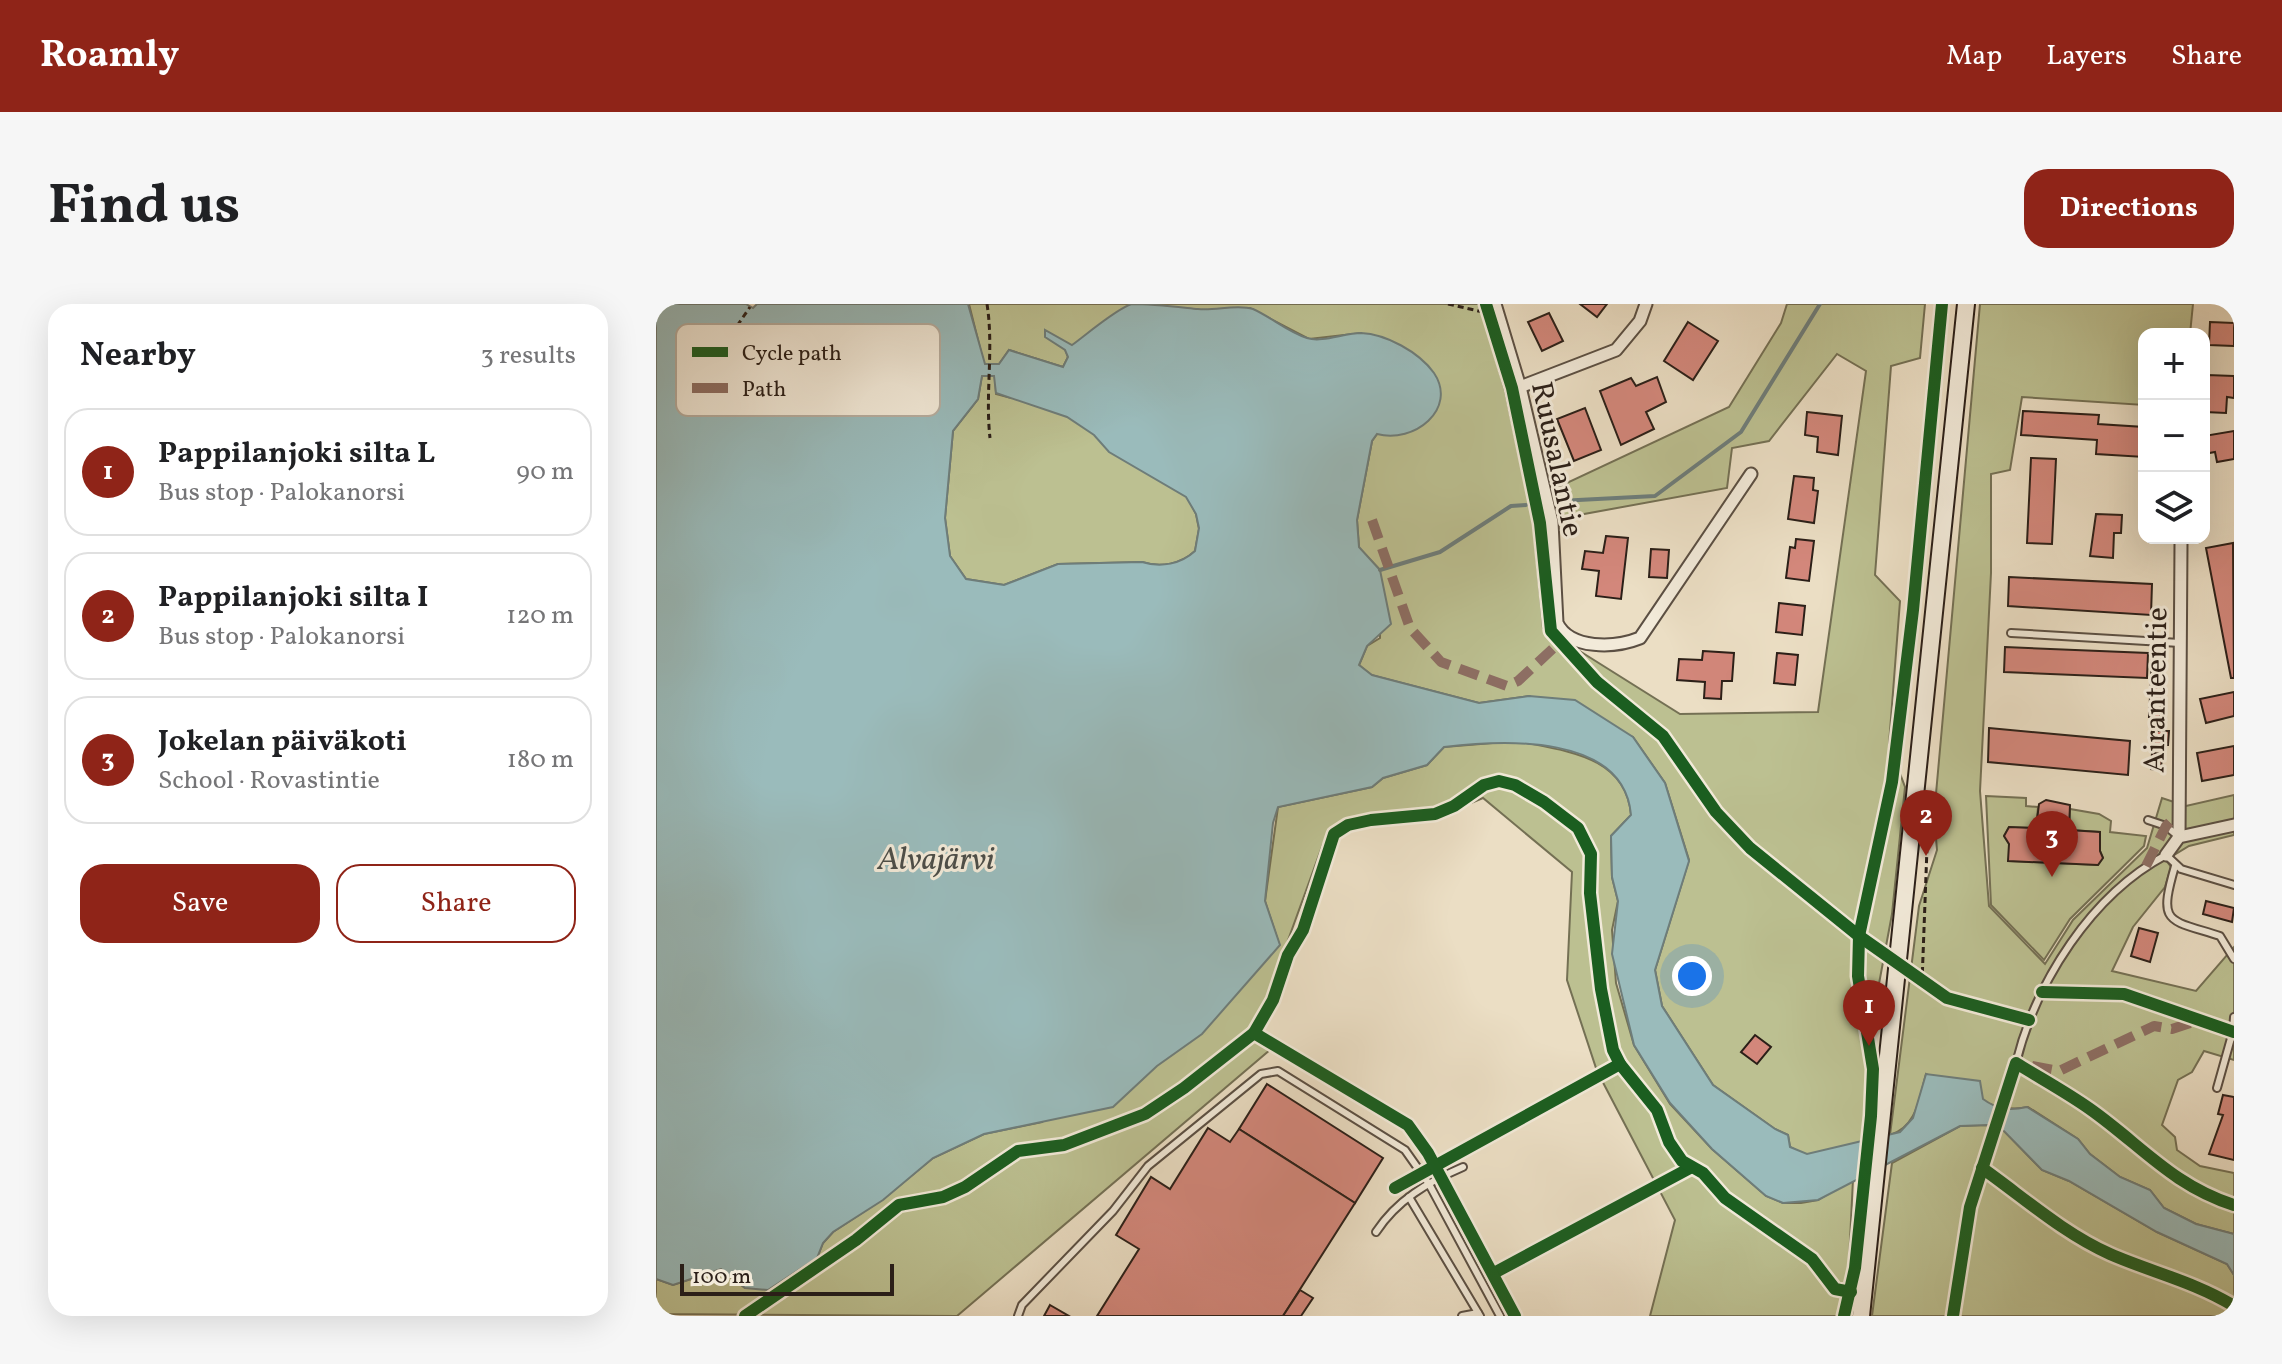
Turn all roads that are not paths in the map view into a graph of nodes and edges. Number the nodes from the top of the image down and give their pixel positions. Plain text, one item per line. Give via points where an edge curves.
1 (1646, 304) edge
2 (1966, 304) edge
3 (1490, 307) edge
4 (1520, 387) junction
5 (1751, 474) dead end
6 (2181, 544) dead end
7 (2011, 633) dead end
8 (2180, 643) junction
9 (2148, 820) dead end
10 (2234, 825) edge
11 (2179, 837) junction
12 (2166, 855) junction
13 (2175, 866) junction
14 (2234, 885) edge
15 (2234, 959) edge
16 (2234, 1017) edge
17 (2016, 1063) dead end
18 (2217, 1088) dead end
19 (1463, 1167) dead end
20 (1429, 1184) junction
21 (1409, 1197) junction
22 (1376, 1232) dead end
23 (1479, 1315) edge
24 (1018, 1316) edge
25 (1462, 1316) edge
26 (1500, 1316) edge
27 (1861, 1316) edge

1 - 4 street via 1640,321 1616,350
2 - 27 main road
3 - 4 street, Ruusalantie
4 - 5 street, Ruusalantie via 1552,522 1557,623 1572,639 1619,646 1640,638
6 - 8 street, Airanteentie
7 - 8 lane
8 - 11 street, Airanteentie
9 - 11 lane
10 - 11 street
11 - 12 street
12 - 13 lane
12 - 17 lane via 2104,904 2059,961 2024,1030
13 - 14 lane
13 - 15 lane via 2164,902 2167,912 2174,921 2220,936
16 - 18 lane
19 - 20 lane
20 - 21 lane
20 - 24 lane via 1405,1150 1278,1071 1261,1074 1148,1166 1113,1211 1022,1305
20 - 26 lane
21 - 22 lane via 1391,1209
21 - 23 lane
23 - 25 lane

